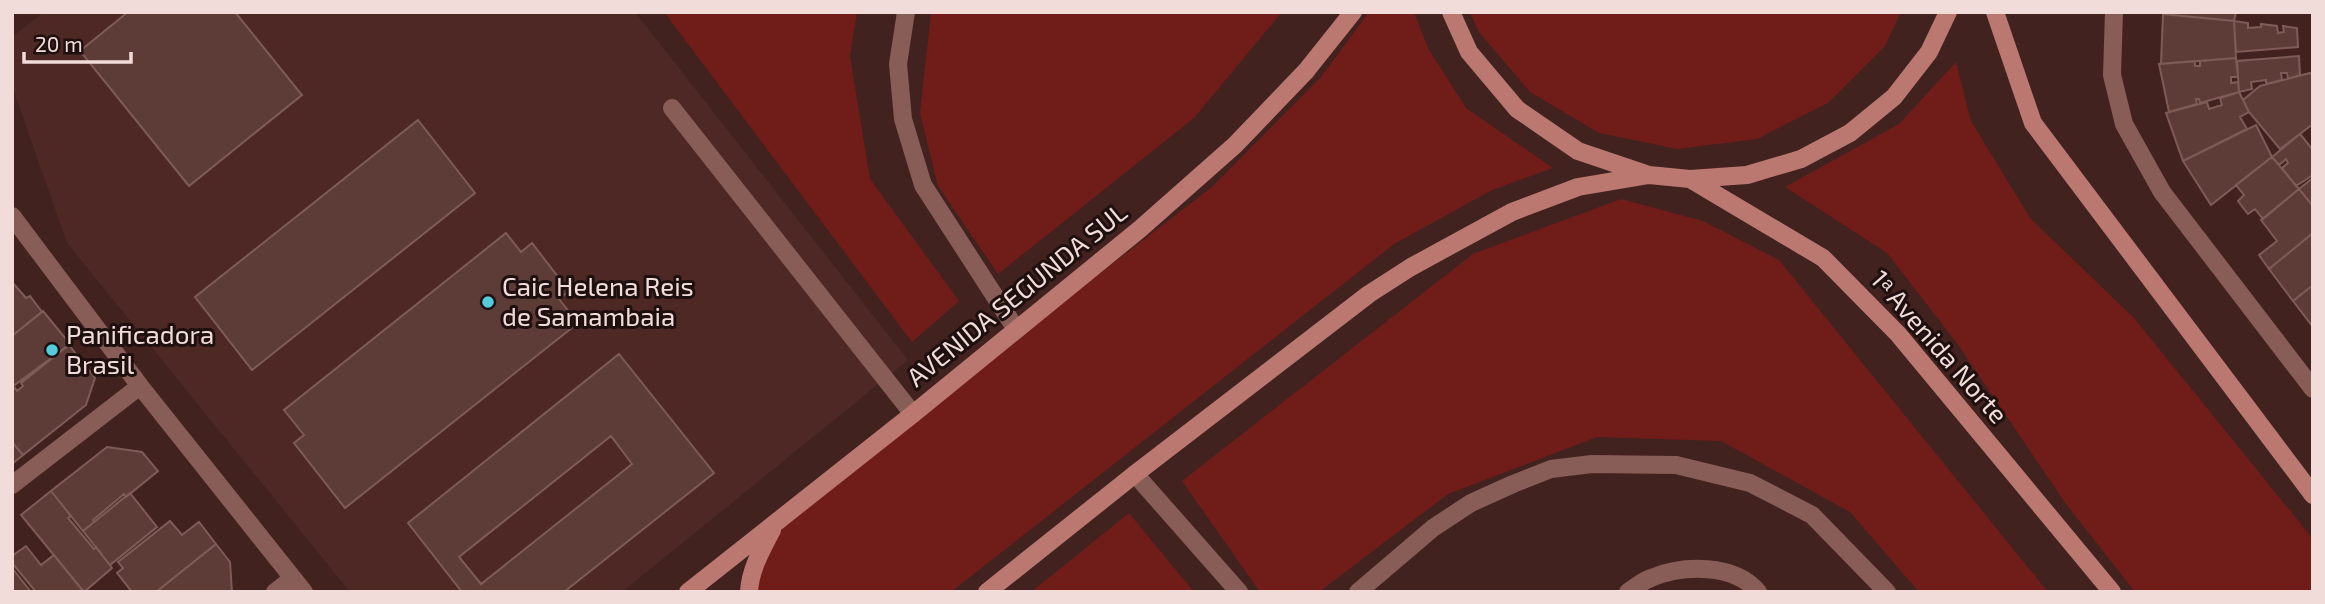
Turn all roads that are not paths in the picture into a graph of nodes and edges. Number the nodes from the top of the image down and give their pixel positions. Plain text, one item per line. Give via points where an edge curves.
1 (906, 12) edge
2 (1353, 12) edge
3 (1451, 12) edge
4 (1948, 12) edge
5 (1995, 12) edge
6 (2114, 12) edge
7 (672, 108) dead end
8 (1649, 175) junction
9 (1690, 179) junction
10 (12, 216) edge
11 (1016, 329) junction
12 (140, 386) junction
13 (2313, 389) edge
14 (913, 414) junction
15 (1135, 474) junction
16 (12, 485) edge
17 (2313, 495) edge
18 (775, 524) junction
19 (299, 585) edge
20 (275, 592) edge
21 (688, 592) edge
22 (749, 592) edge
23 (987, 592) edge
24 (1239, 592) edge
25 (1358, 592) edge
26 (1628, 592) edge
27 (1758, 592) edge
28 (1886, 592) edge
29 (2112, 592) edge

1 - 11 street via 898,64 902,119 923,185
2 - 11 main road, AVENIDA SEGUNDA SUL via 1306,71 1235,145
3 - 8 main road via 1469,51 1517,109 1578,151
4 - 9 main road via 1929,52 1894,97 1850,133 1801,159 1747,175
5 - 17 main road via 2033,123
6 - 13 street via 2112,75 2124,124 2162,192
7 - 14 street
8 - 9 main road
8 - 15 main road via 1578,187 1512,212 1411,267 1369,294
9 - 29 main road, 1ᵃ Avenida Norte via 1823,258 1898,334
10 - 12 street
11 - 14 main road, AVENIDA SEGUNDA SUL
12 - 16 street
12 - 19 street
14 - 18 main road, AVENIDA SEGUNDA SUL
15 - 23 main road
15 - 24 street
18 - 21 main road, AVENIDA SEGUNDA SUL
18 - 22 main road via 759,555
19 - 20 street
25 - 28 street via 1433,528 1471,503 1551,469 1592,464 1676,465 1750,483 1812,515
26 - 27 street via 1650,578 1686,569 1716,570 1750,582

